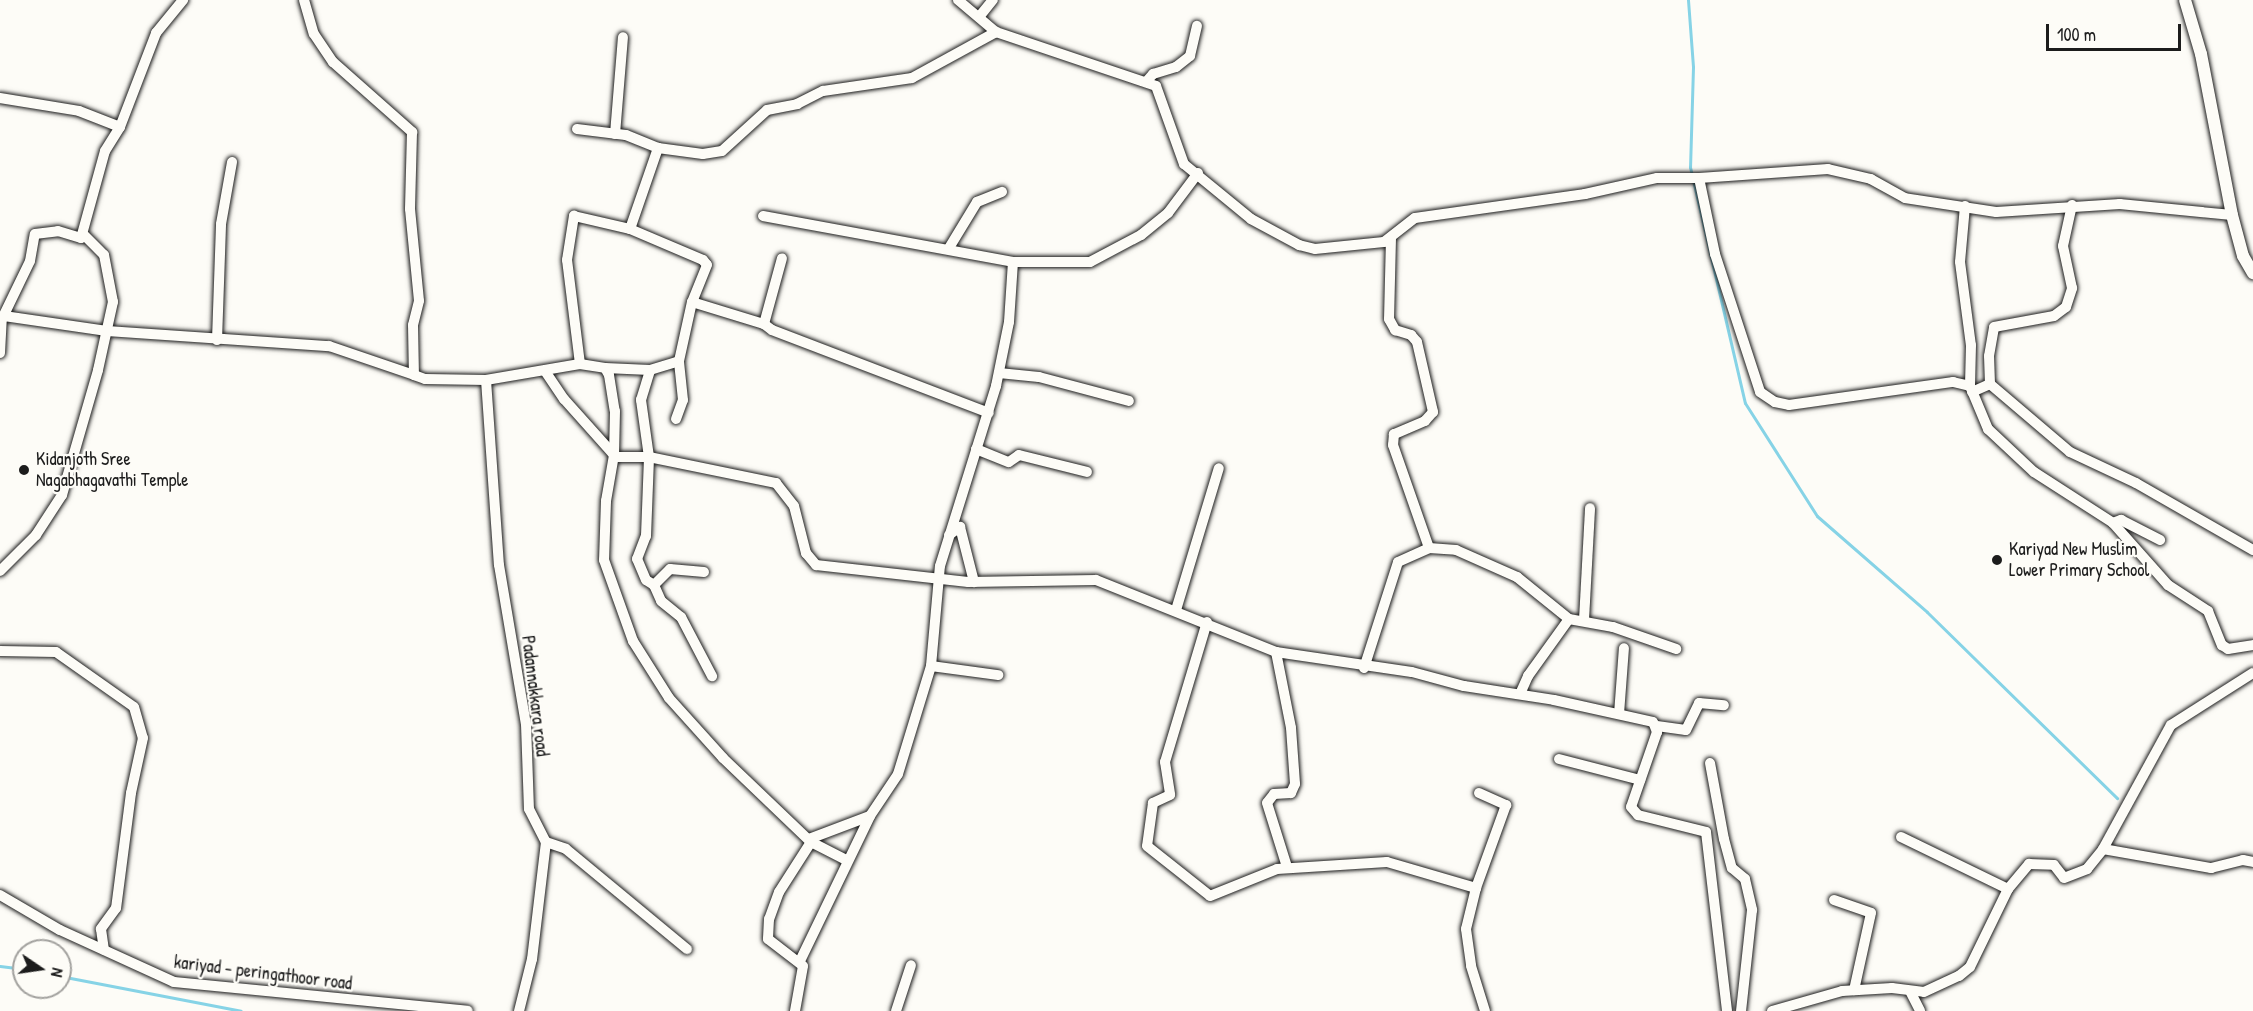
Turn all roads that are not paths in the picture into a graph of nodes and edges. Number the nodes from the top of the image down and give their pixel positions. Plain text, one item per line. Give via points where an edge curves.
1 (183, 0) edge
2 (304, 0) edge
3 (958, 0) edge
4 (993, 0) edge
5 (2186, 0) edge
6 (979, 17) junction
7 (1197, 26) dead end
8 (996, 32) junction
9 (623, 37) dead end
10 (1146, 82) junction
11 (0, 98) edge
12 (120, 127) junction
13 (577, 129) dead end
14 (615, 134) junction
15 (658, 148) junction
16 (232, 162) dead end
17 (1198, 173) junction
18 (1698, 178) junction
19 (1002, 192) dead end
20 (2072, 205) junction
21 (1965, 206) junction
22 (2232, 215) junction
23 (763, 216) dead end
24 (630, 229) junction
25 (86, 237) junction
26 (1391, 238) junction
27 (949, 248) junction
28 (93, 258) dead end
29 (782, 258) dead end
30 (1013, 262) junction
31 (2253, 273) edge
32 (692, 302) junction
33 (2, 318) edge
34 (764, 324) junction
35 (107, 331) junction
36 (217, 340) junction
37 (0, 352) edge
38 (679, 362) junction
39 (580, 364) junction
40 (605, 368) junction
41 (650, 370) junction
42 (545, 371) junction
43 (999, 373) junction
44 (414, 375) junction
45 (486, 380) junction
46 (1990, 384) junction
47 (1971, 389) junction
48 (1129, 401) dead end
49 (989, 413) junction
50 (676, 419) dead end
51 (976, 449) junction
52 (614, 456) junction
53 (649, 457) junction
54 (1220, 468) dead end
55 (1087, 472) dead end
56 (1590, 508) dead end
57 (2113, 523) junction
58 (950, 535) junction
59 (2160, 540) dead end
60 (1429, 548) junction
61 (2253, 550) edge
62 (0, 571) edge
63 (704, 572) dead end
64 (938, 580) junction
65 (974, 582) junction
66 (654, 585) junction
67 (1176, 610) junction
68 (1569, 619) junction
69 (1584, 620) junction
70 (1207, 622) junction
71 (2253, 645) edge
72 (1624, 648) dead end
73 (1676, 649) dead end
74 (0, 651) edge
75 (1276, 652) junction
76 (931, 666) junction
77 (1364, 668) junction
78 (2253, 673) edge
79 (998, 675) dead end
80 (712, 676) dead end
81 (1520, 694) junction
82 (1724, 705) dead end
83 (1619, 714) junction
84 (1657, 726) junction
85 (1559, 759) dead end
86 (1710, 763) dead end
87 (1640, 780) junction
88 (1479, 793) dead end
89 (870, 816) junction
90 (1901, 837) dead end
91 (810, 841) junction
92 (546, 842) junction
93 (2103, 849) junction
94 (846, 860) junction
95 (2253, 862) edge
96 (1287, 867) junction
97 (1476, 888) junction
98 (2007, 889) junction
99 (0, 895) edge
100 (1834, 900) dead end
101 (687, 949) dead end
102 (104, 950) junction
103 (800, 961) junction
104 (911, 965) dead end
105 (1854, 990) junction
106 (1911, 993) junction
107 (468, 1011) edge
108 (519, 1011) edge
109 (795, 1011) edge
110 (896, 1011) edge
111 (1485, 1011) edge
112 (1727, 1011) edge
113 (1741, 1011) edge
114 (1772, 1011) edge
115 (1920, 1011) edge

1 - 12 street via 156,33
2 - 44 street via 314,34 333,62 412,132 411,209 419,301 412,325
3 - 6 street
4 - 6 street
5 - 22 main road via 2201,54
6 - 8 street
7 - 10 street via 1190,56 1176,67 1153,74
8 - 10 street
8 - 15 street via 912,78 824,91 797,104 767,110 722,151 703,154
9 - 14 street
10 - 17 street via 1156,86 1184,164
11 - 12 street via 62,107
12 - 25 street via 105,151
13 - 14 street
14 - 15 street via 645,140
15 - 24 street
16 - 36 street via 220,224
17 - 26 street via 1251,219 1299,245 1315,249
17 - 30 street via 1168,213 1101,258 1090,262
18 - 21 street via 1841,170 1871,178 1905,198
18 - 26 street via 1658,177 1585,194 1415,218
18 - 47 street via 1715,254 1760,392 1775,402 1790,405 1953,382
19 - 27 street via 977,202
20 - 21 street via 1996,212
20 - 22 street via 2144,204
20 - 46 street via 2063,246 2072,288 2066,307 2054,316 1994,327
21 - 47 street via 1960,262 1971,345
22 - 31 main road via 2243,256
23 - 27 street
24 - 32 street via 703,260 707,265
24 - 39 street via 574,216 567,260
25 - 28 street
25 - 33 street via 58,231 35,234 30,261
25 - 35 street via 104,255 113,302
26 - 60 street via 1389,319 1395,330 1411,335 1417,342 1433,412 1425,421 1394,434 1393,445
27 - 30 street
29 - 34 street
30 - 43 street via 1009,322
32 - 34 street
32 - 38 street
33 - 35 street
33 - 37 street
34 - 49 street
35 - 36 street
35 - 62 street via 62,495 36,535
36 - 44 street via 329,346
38 - 41 street
38 - 50 street via 683,400
39 - 40 street
39 - 42 street
40 - 41 street
40 - 52 street via 615,411
41 - 53 street via 641,400
42 - 45 street
42 - 52 street
43 - 48 street via 1038,377
43 - 49 street
44 - 45 street via 425,379
45 - 92 street, Padannakkara road via 499,565 526,724 529,809
46 - 47 street
46 - 61 street via 2070,452 2136,483
47 - 57 street via 1988,429 2034,472
49 - 51 street
51 - 55 street via 1009,462 1019,455
51 - 58 street
52 - 53 street
52 - 91 street via 606,501 604,560 633,641 669,698 723,758
53 - 64 street via 776,483 794,506 806,553 816,565
53 - 66 street via 646,536 638,559 646,580
54 - 67 street
56 - 69 street
57 - 59 street via 2121,520
57 - 71 street via 2168,585 2208,611 2222,645 2228,649
58 - 64 street
58 - 65 street via 960,527
60 - 68 street via 1456,550 1517,577
60 - 77 street via 1398,562
63 - 66 street via 670,569
64 - 65 street
64 - 76 street
65 - 67 street via 1096,580
66 - 80 street via 662,602 681,617
67 - 70 street
68 - 69 street
68 - 81 street via 1528,676
69 - 73 street
70 - 75 street
70 - 96 street via 1165,762 1170,795 1153,802 1147,846 1210,896
72 - 83 street
74 - 102 street via 56,652 134,706 143,738 131,793 116,908 101,929
75 - 77 street
75 - 96 street via 1291,728 1295,784 1291,793 1274,794 1268,803
76 - 79 street
76 - 89 street via 898,774
77 - 81 street via 1412,672 1464,686
78 - 93 street via 2171,725
81 - 83 street
82 - 84 street via 1699,703 1686,730
83 - 84 street
84 - 87 street
85 - 87 street
86 - 113 street via 1732,868 1745,879 1752,910
87 - 112 street via 1631,807 1638,815 1706,832
88 - 97 street via 1506,805
89 - 91 street
89 - 94 street
90 - 98 street
91 - 94 street
91 - 103 street via 779,892 769,919 768,939
92 - 101 street via 566,849
92 - 108 street via 532,959
93 - 95 street via 2211,868 2243,860
93 - 98 street via 2087,869 2064,878 2054,865 2030,864
94 - 103 street
96 - 97 street via 1387,862
97 - 111 street via 1466,929 1471,966
98 - 106 street via 1970,967 1943,984
99 - 102 street, kariyad - peringathoor road
100 - 105 street via 1871,913
102 - 107 street, kariyad - peringathoor road via 174,982
103 - 109 street via 804,973
104 - 110 street
105 - 106 street via 1892,988
105 - 114 street
106 - 115 street

